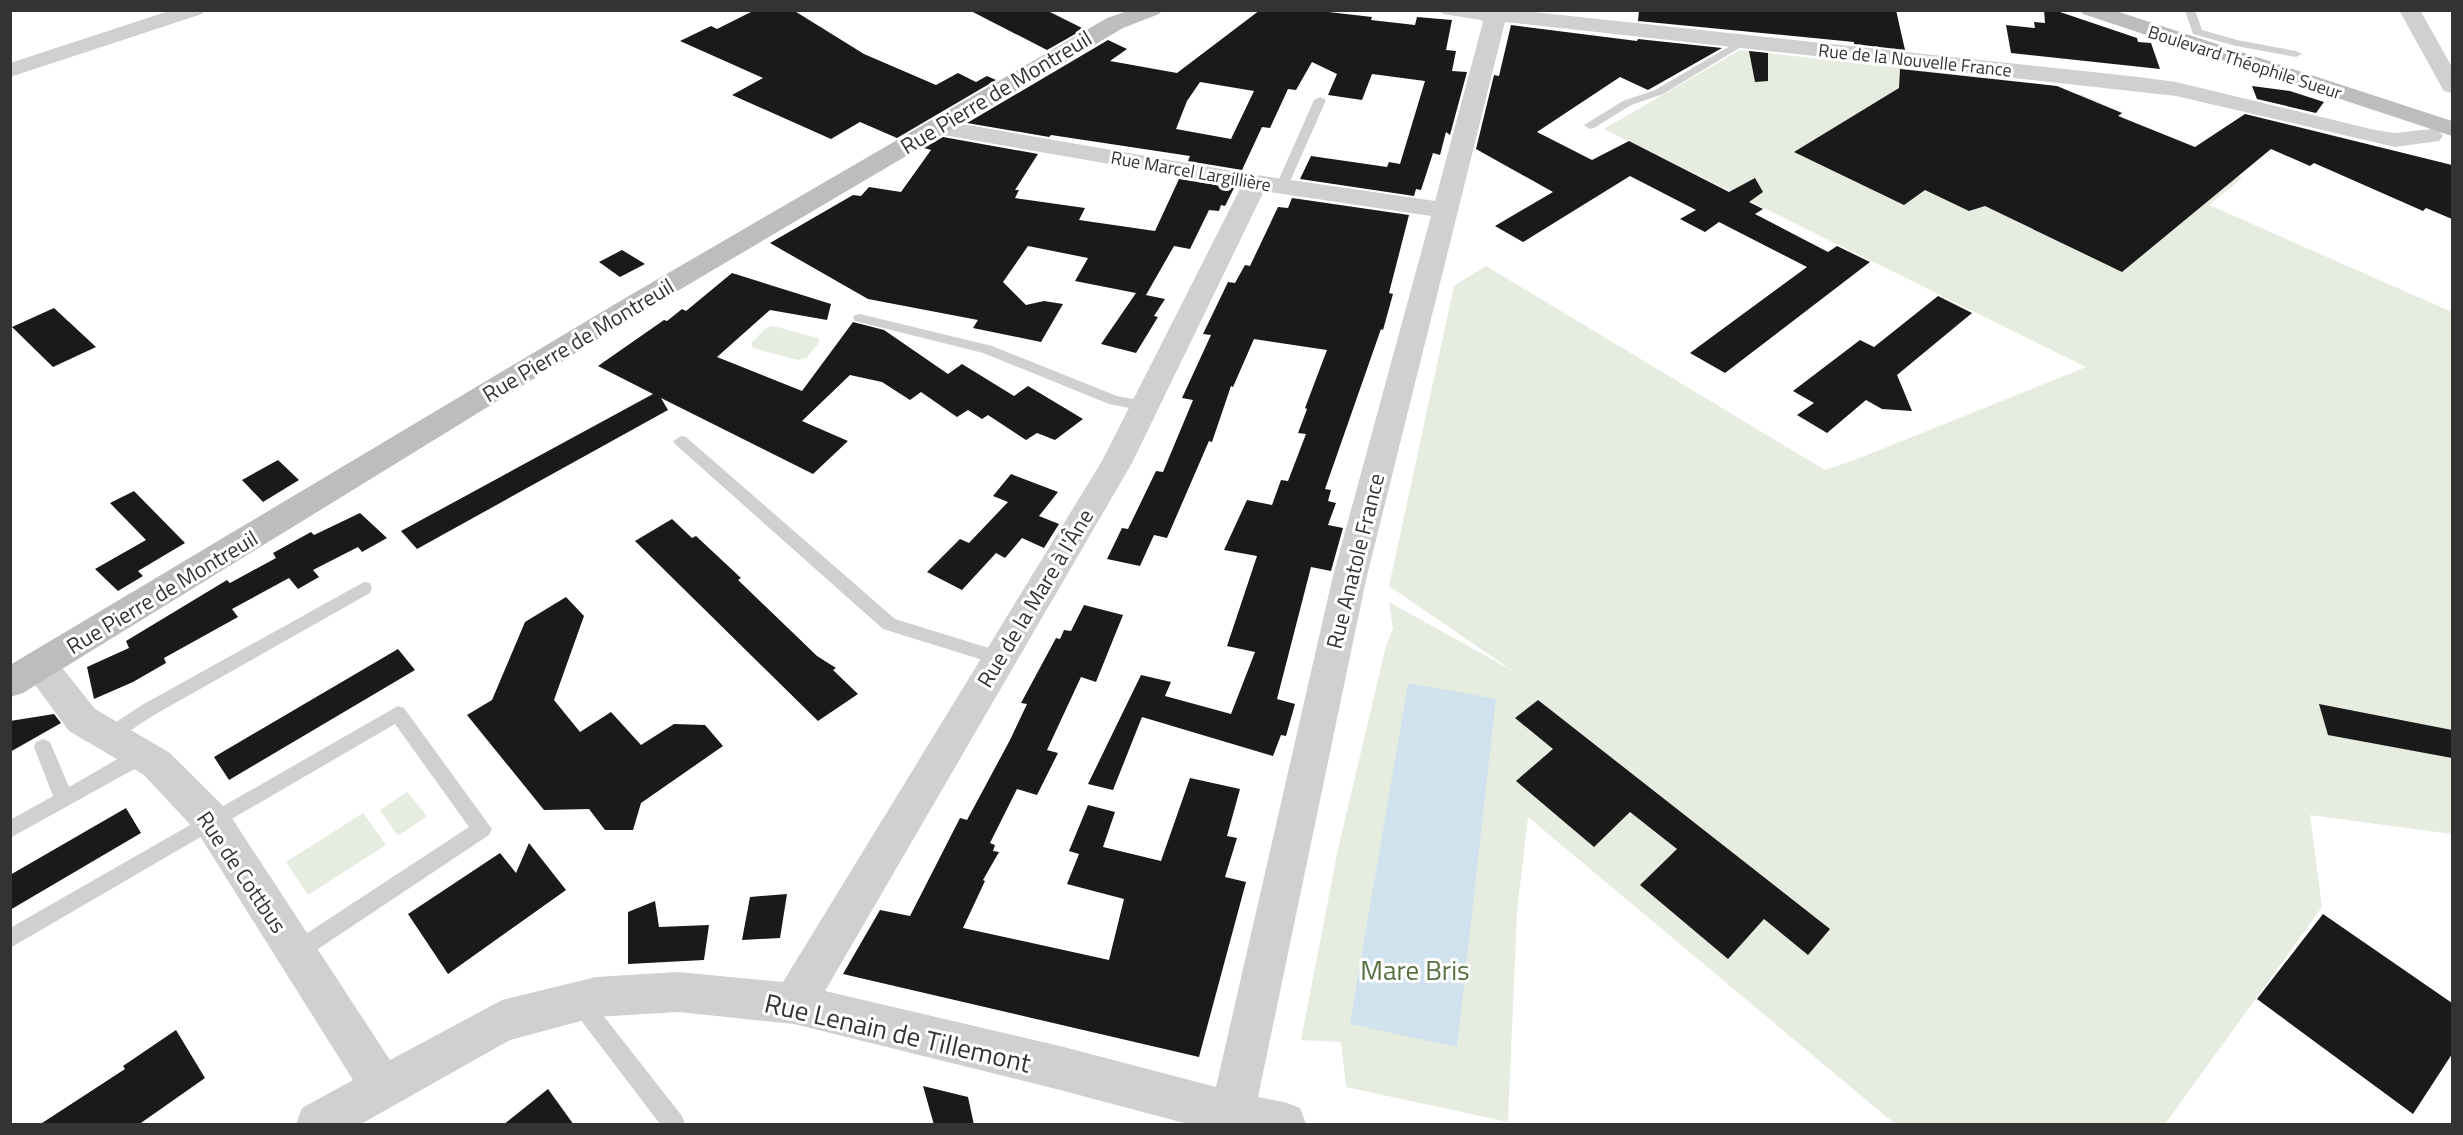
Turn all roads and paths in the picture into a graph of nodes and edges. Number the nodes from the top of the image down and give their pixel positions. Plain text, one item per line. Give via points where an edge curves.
1 (195, 10) edge
2 (1152, 10) edge
3 (1450, 10) edge
4 (2190, 10) edge
5 (2409, 10) edge
6 (1487, 12) edge
7 (2099, 12) edge
8 (1124, 16) edge
9 (1746, 42) junction
10 (2296, 54) dead end
11 (10, 70) edge
12 (2452, 86) edge
13 (1320, 100) dead end
14 (2366, 102) junction
15 (2397, 120) junction
16 (1590, 124) dead end
17 (938, 127) junction
18 (2445, 136) edge
19 (2375, 137) junction
20 (1269, 184) junction
21 (1444, 210) junction
22 (860, 318) dead end
23 (1145, 406) junction
24 (681, 441) dead end
25 (364, 588) dead end
26 (999, 658) junction
27 (25, 674) edge
28 (125, 746) junction
29 (43, 747) dead end
30 (64, 799) junction
31 (212, 821) junction
32 (10, 830) edge
33 (10, 939) edge
34 (296, 952) junction
35 (596, 997) junction
36 (794, 1004) junction
37 (383, 1088) junction
38 (1231, 1119) edge
39 (318, 1125) edge
40 (674, 1125) edge
41 (1284, 1125) edge

1 - 11 street
2 - 8 main road, Rue Pierre de Montreuil
3 - 6 street, Rue de la Nouvelle France
4 - 10 lane via 2197,32
5 - 12 street
6 - 9 street, Rue de la Nouvelle France
6 - 21 street, Rue Anatole France via 1494,22
7 - 14 main road, Boulevard Théophile Sueur
8 - 17 main road, Rue Pierre de Montreuil
9 - 16 lane via 1659,92 1627,103
9 - 19 street, Rue de la Nouvelle France via 2176,89
13 - 20 lane
14 - 15 main road, Boulevard Théophile Sueur
14 - 18 main road, Boulevard Théophile Sueur
15 - 18 main road, Boulevard Théophile Sueur
15 - 19 street
17 - 20 street, Rue Marcel Largillière
17 - 27 main road, Rue Pierre de Montreuil via 637,303
18 - 19 street, Rue de la Nouvelle France via 2395,140
20 - 21 street, Rue Marcel Largillière
20 - 23 street, Rue de la Mare à l'Âne
21 - 38 street, Rue Anatole France via 1349,580
22 - 23 lane via 987,349 1114,400
23 - 26 street, Rue de la Mare à l'Âne via 1117,463
24 - 26 lane via 889,624
25 - 28 lane via 148,710
26 - 36 street, Rue de la Mare à l'Âne
27 - 28 street, Rue de Cottbus via 82,720
28 - 30 lane
28 - 31 street, Rue de Cottbus via 157,764
29 - 30 lane
30 - 32 lane
31 - 33 lane
31 - 34 street, Rue de Cottbus
31 - 34 lane via 398,713 482,829
34 - 37 street, Rue de Cottbus
35 - 36 street, Rue Lenain de Tillemont via 678,992
35 - 37 street, Rue Lenain de Tillemont via 502,1021
35 - 40 lane via 591,1016
36 - 38 street, Rue Lenain de Tillemont via 1060,1068
37 - 39 street, Rue Lenain de Tillemont
38 - 41 street, Rue Lenain de Tillemont

